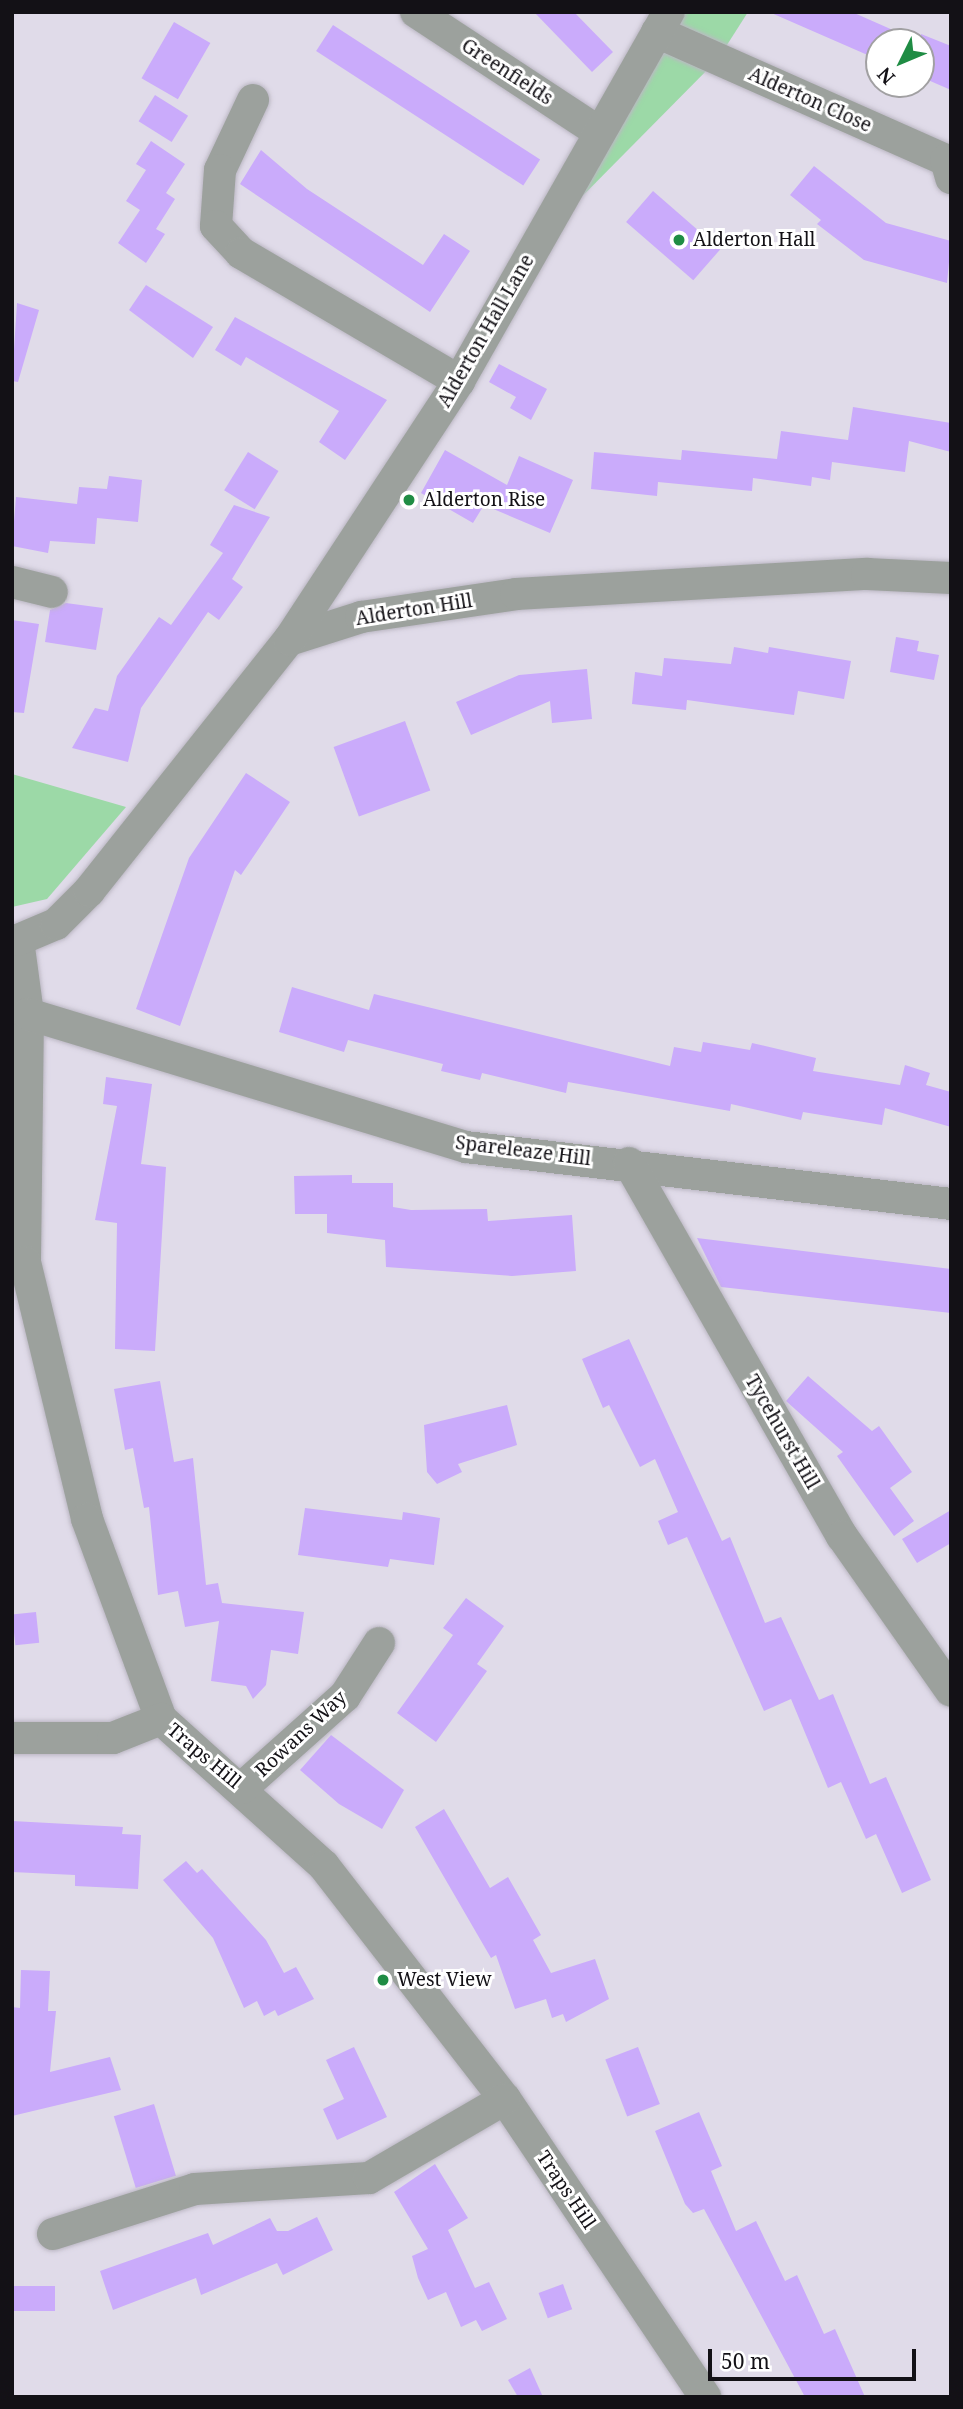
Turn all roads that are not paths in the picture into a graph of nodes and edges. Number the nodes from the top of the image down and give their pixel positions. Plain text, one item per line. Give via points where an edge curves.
1 (416, 12) edge
2 (663, 22) edge
3 (253, 100) dead end
4 (597, 131) junction
5 (951, 178) edge
6 (459, 381) junction
7 (951, 578) edge
8 (12, 582) edge
9 (52, 592) dead end
10 (289, 640) junction
11 (15, 938) edge
12 (27, 1014) junction
13 (629, 1163) junction
14 (951, 1204) edge
15 (379, 1643) dead end
16 (951, 1691) edge
17 (160, 1719) junction
18 (12, 1738) edge
19 (242, 1788) junction
20 (505, 2099) junction
21 (53, 2234) dead end
22 (705, 2397) edge

1 - 4 street, Greenfields
2 - 4 street, Alderton Hall Lane
2 - 5 street, Alderton Close via 946,160
3 - 6 street via 219,170 216,226 241,253
4 - 6 street, Alderton Hall Lane
6 - 10 street, Alderton Hall Lane
7 - 10 street, Alderton Hill via 867,574 516,594 362,617
8 - 9 street
10 - 11 street via 89,891 56,924
11 - 12 street, Traps Hill
12 - 13 street, Spareleaze Hill via 466,1147
12 - 17 street, Traps Hill via 25,1262 87,1519
13 - 14 street, Spareleaze Hill
13 - 16 street, Tycehurst Hill via 842,1536
15 - 19 street, Rowans Way via 345,1696
17 - 18 street via 113,1738
17 - 19 street, Traps Hill
19 - 20 street, Traps Hill via 324,1866
20 - 21 street via 369,2178 195,2189
20 - 22 street, Traps Hill

